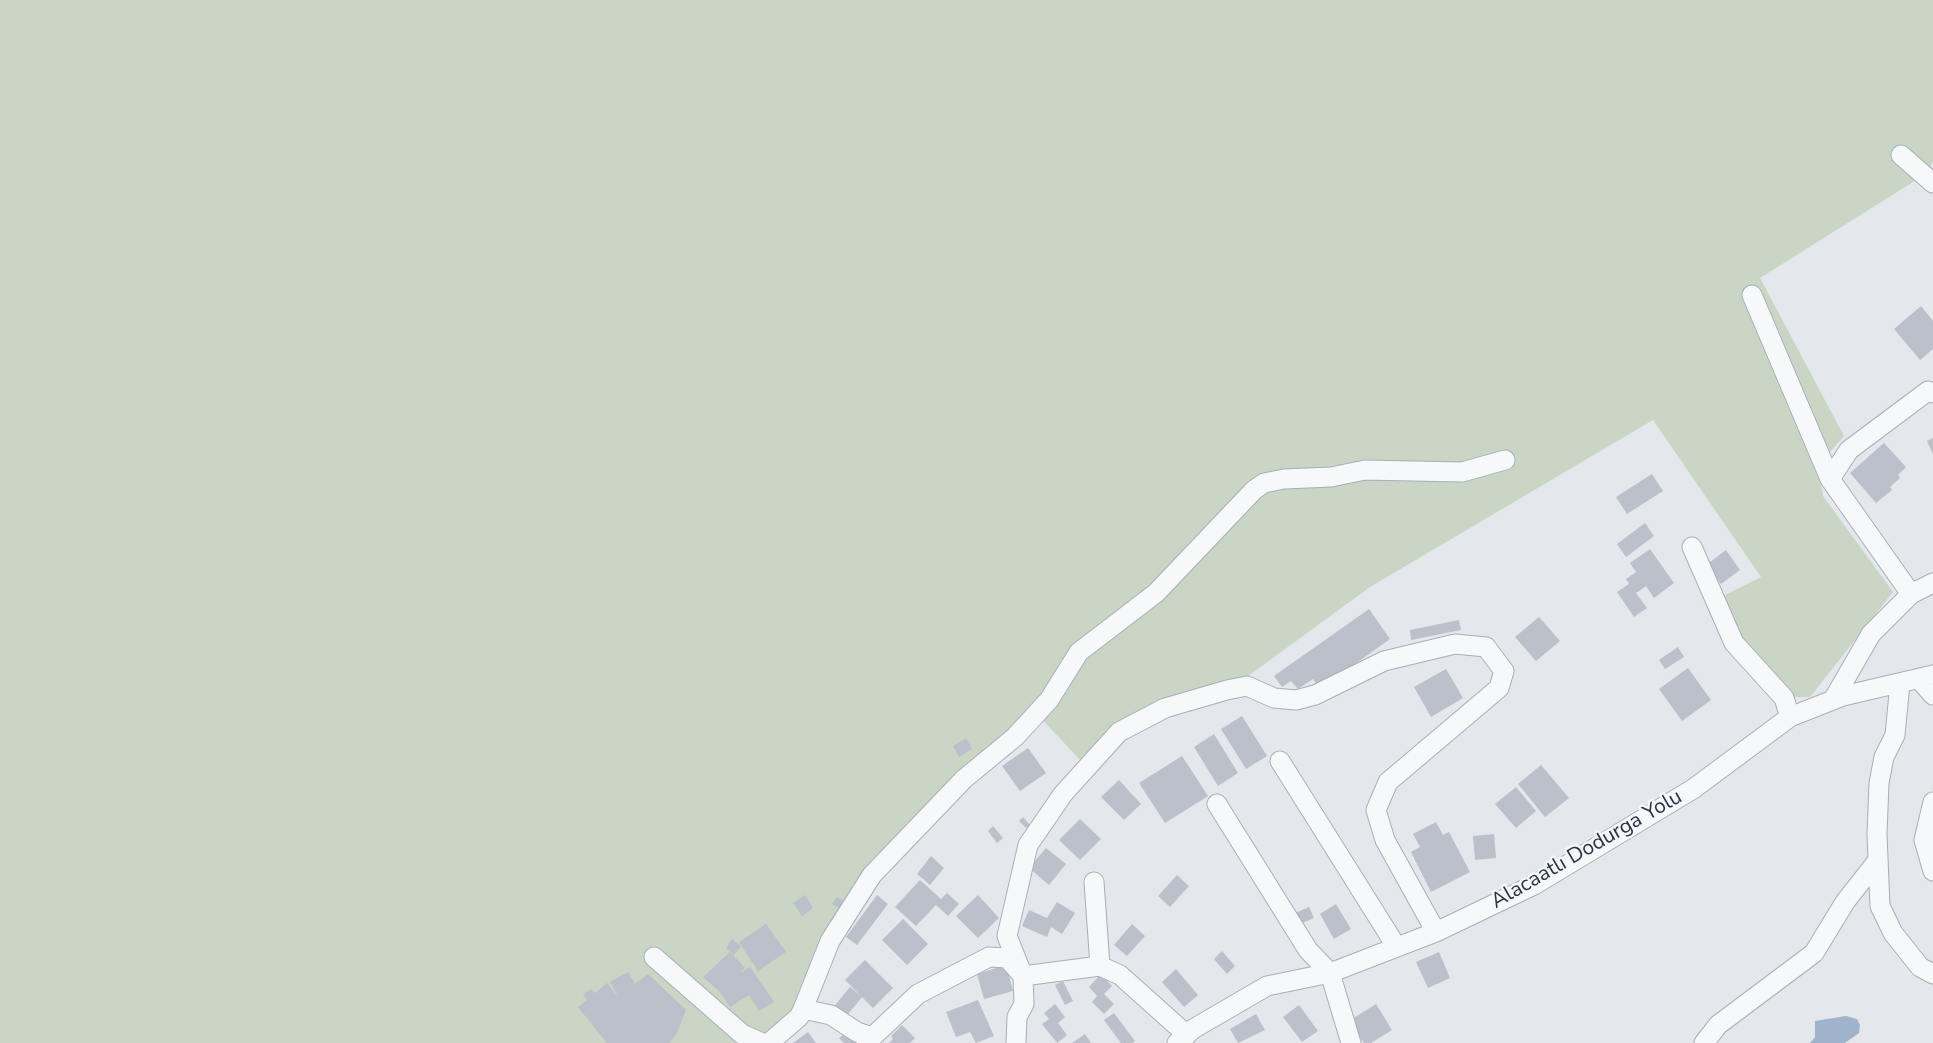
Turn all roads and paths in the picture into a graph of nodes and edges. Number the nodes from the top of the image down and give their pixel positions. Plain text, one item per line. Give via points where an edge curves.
1 (1901, 155) dead end
2 (1933, 183) edge
3 (1752, 295) dead end
4 (1933, 393) edge
5 (1505, 460) dead end
6 (1830, 479) junction
7 (1692, 547) dead end
8 (1933, 583) edge
9 (1911, 594) junction
10 (1917, 679) edge
11 (1933, 695) edge
12 (1833, 700) junction
13 (1790, 717) junction
14 (1280, 761) dead end
15 (1933, 802) edge
16 (1217, 804) dead end
17 (1878, 860) junction
18 (1933, 871) edge
19 (1094, 882) dead end
20 (1436, 932) junction
21 (1396, 946) junction
22 (654, 957) dead end
23 (1100, 966) junction
24 (1330, 973) junction
25 (1933, 974) edge
26 (1023, 976) junction
27 (803, 1009) junction
28 (735, 1038) edge
29 (1182, 1039) edge
30 (869, 1040) edge
31 (762, 1043) edge
32 (769, 1043) edge
33 (1016, 1043) edge
34 (1351, 1043) edge
35 (1704, 1043) edge

1 - 2 street
3 - 6 street
4 - 6 street via 1928,391 1849,450
5 - 27 street via 1462,472 1365,470 1284,479 1254,490 1156,593 1079,652 1041,710 964,779 873,875 830,941
6 - 9 street
7 - 13 street via 1734,643 1784,698
8 - 9 street
9 - 12 street via 1871,634
10 - 11 street
10 - 12 street, Alacaatlı Dodurga Yolu
10 - 17 street via 1884,757
12 - 13 street, Alacaatlı Dodurga Yolu
13 - 20 street, Alacaatlı Dodurga Yolu via 1693,789 1534,885
14 - 21 street
15 - 18 street via 1924,840
16 - 24 street via 1308,950
17 - 25 street via 1880,906 1893,933 1920,967
17 - 35 street via 1814,953 1718,1025
19 - 23 street
20 - 21 street, Alacaatlı Dodurga Yolu
20 - 26 street via 1385,841 1376,810 1388,782 1499,688 1504,671 1486,647 1455,644 1384,661 1296,700 1274,698 1247,686 1227,690 1165,708 1119,732 1063,794 1028,845 1007,936
21 - 24 street, Alacaatlı Dodurga Yolu
22 - 28 street
23 - 26 street
23 - 29 street via 1120,975
24 - 29 street, Alacaatlı Dodurga Yolu via 1267,986
24 - 34 street
26 - 30 street via 1007,958 989,957 918,994
26 - 33 street via 1024,1004 1017,1017
27 - 30 street via 831,1015
27 - 32 street
28 - 31 street

